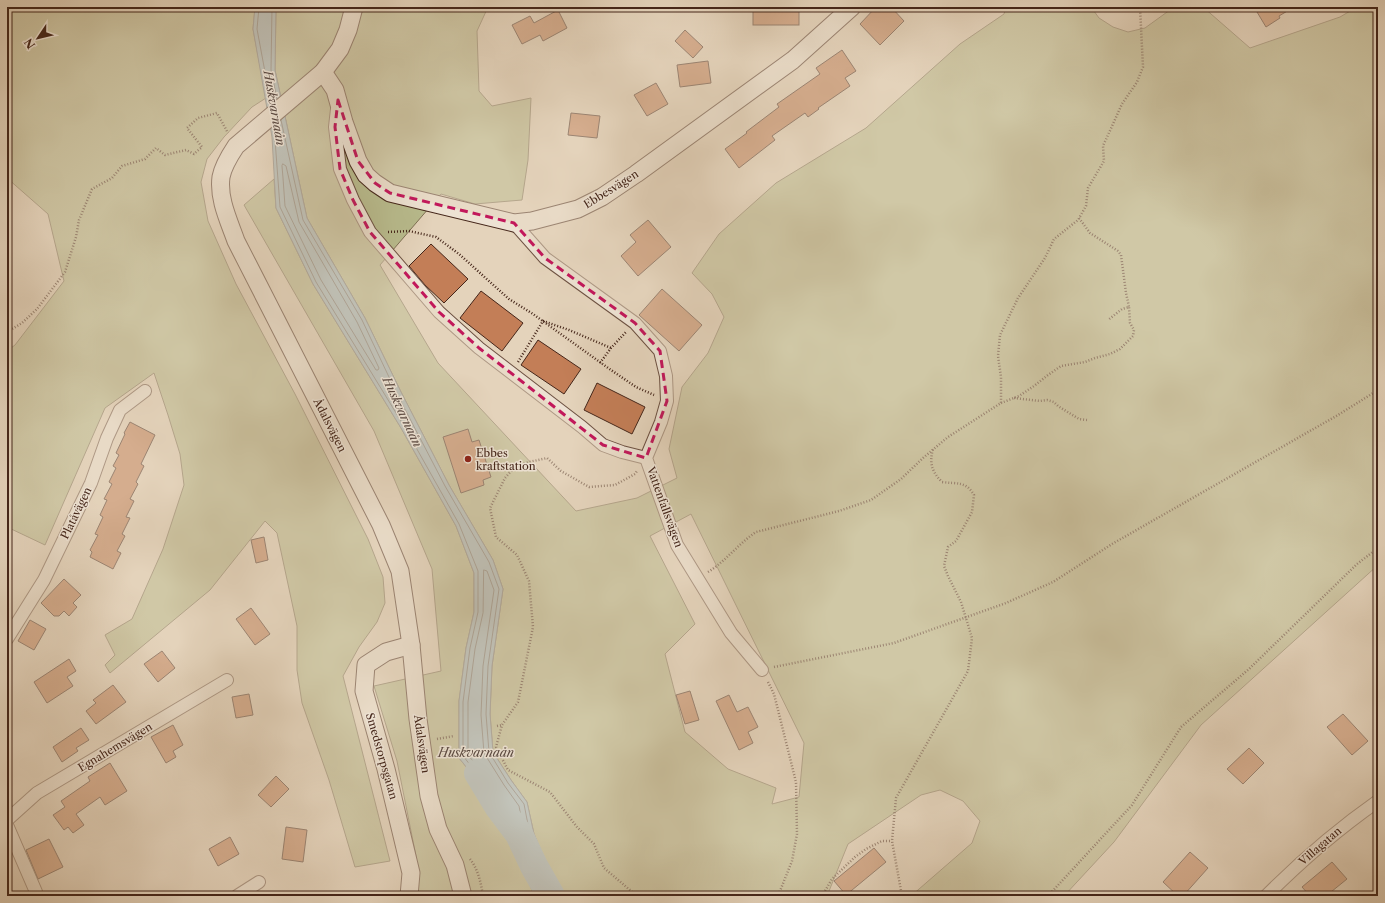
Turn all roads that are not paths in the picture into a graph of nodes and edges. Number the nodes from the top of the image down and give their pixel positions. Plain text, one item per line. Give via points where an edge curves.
1 (354, 7) edge
2 (852, 7) edge
3 (323, 72) junction
4 (338, 100) junction
5 (514, 223) junction
6 (145, 391) dead end
7 (646, 458) junction
8 (7, 639) edge
9 (410, 645) junction
10 (762, 670) road end
11 (227, 680) dead end
12 (1378, 801) edge
13 (7, 820) edge
14 (7, 825) edge
15 (259, 882) dead end
16 (36, 896) edge
17 (237, 896) edge
18 (409, 896) edge
19 (463, 896) edge
20 (1266, 896) edge

1 - 3 main road, Ådalsvägen via 340,49
2 - 5 main road, Ebbesvägen via 793,60 602,197 578,209
3 - 4 main road, Ebbesvägen via 335,90
3 - 9 main road, Ådalsvägen via 236,146 228,157 221,177 222,204 236,241 387,539 400,571
4 - 5 main road, Ebbesvägen via 358,161 366,175 375,183 390,193
4 - 7 street via 335,127 340,169 370,232 439,312 479,348 603,445
5 - 7 street, Vattenfallsvägen via 545,258 634,323 660,351 666,376 667,401
6 - 8 street, Platåvägen via 120,410 90,483 44,580
7 - 10 street, Vattenfallsvägen via 677,545 731,633
9 - 18 main road, Smedstorpsgatan via 386,652 366,665 364,691 411,873
9 - 19 main road, Ådalsvägen via 429,796 438,829 455,865
11 - 13 street, Egnahemsvägen via 38,793
12 - 20 street, Villagatan via 1355,817
14 - 16 street
15 - 17 street

